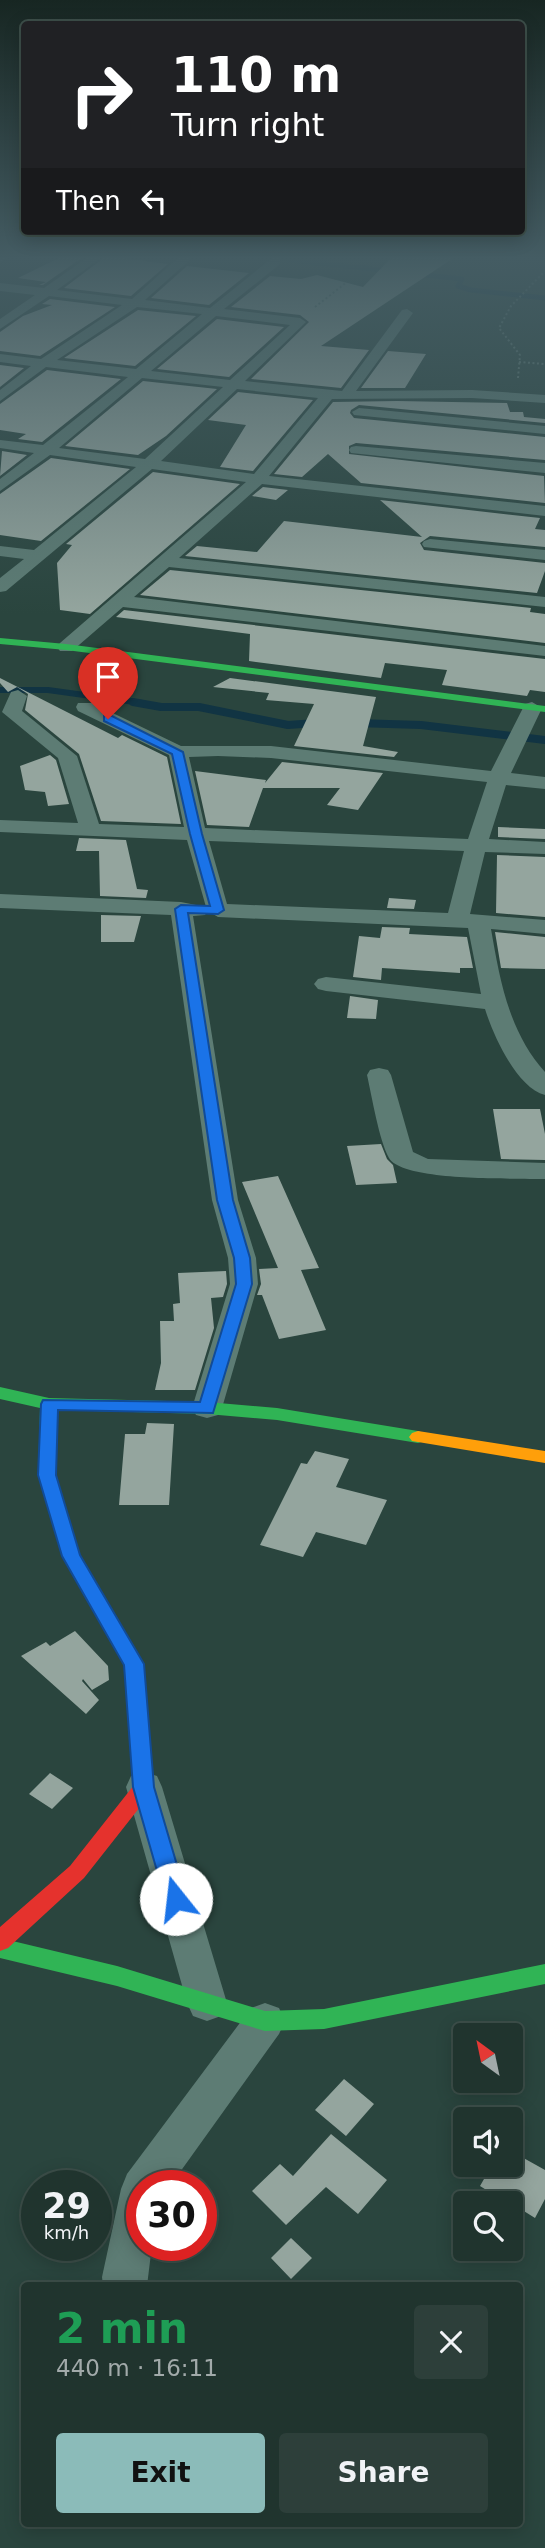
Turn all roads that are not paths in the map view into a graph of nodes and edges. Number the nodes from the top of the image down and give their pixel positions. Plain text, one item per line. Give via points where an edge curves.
1 (27, 376) edge
2 (138, 376) edge
3 (147, 376) edge
4 (245, 376) edge
5 (353, 376) edge
6 (235, 386) junction
7 (337, 395) junction
8 (0, 397) edge
9 (545, 399) edge
10 (359, 412) dead end
11 (545, 430) edge
12 (0, 444) edge
13 (49, 450) junction
14 (356, 450) dead end
15 (149, 464) junction
16 (545, 468) edge
17 (258, 479) junction
18 (0, 485) edge
19 (545, 511) edge
20 (430, 544) dead end
21 (0, 551) edge
22 (545, 555) edge
23 (40, 556) junction
24 (168, 562) junction
25 (0, 587) edge
26 (120, 601) junction
27 (545, 602) edge
28 (0, 641) edge
29 (66, 647) junction
30 (545, 651) edge
31 (18, 696) dead end
32 (85, 707) dead end
33 (539, 708) edge
34 (178, 752) junction
35 (500, 779) junction
36 (545, 783) edge
37 (0, 826) edge
38 (91, 830) junction
39 (196, 834) junction
40 (476, 844) junction
41 (545, 848) edge
42 (0, 901) edge
43 (181, 909) junction
44 (218, 910) junction
45 (468, 920) junction
46 (545, 927) edge
47 (326, 984) dead end
48 (494, 1003) junction
49 (379, 1075) dead end
50 (545, 1087) edge
51 (545, 1171) edge
52 (0, 1393) edge
53 (49, 1404) junction
54 (207, 1408) junction
55 (545, 1457) edge
56 (144, 1787) junction
57 (0, 1941) edge
58 (0, 1948) edge
59 (545, 1975) edge
60 (207, 2003) junction
61 (265, 2021) junction
62 (156, 2170) edge
63 (127, 2261) edge
64 (125, 2282) edge

1 - 8 street
2 - 13 street
3 - 6 street
4 - 6 street
5 - 7 street
6 - 7 street
6 - 15 street
7 - 9 street via 472,394
7 - 17 street
10 - 11 street
12 - 13 street
13 - 15 street
13 - 18 street
14 - 16 street
15 - 17 street
15 - 23 street
17 - 19 street
17 - 24 street
20 - 22 street
21 - 23 street
23 - 25 street
24 - 26 street
24 - 27 street
26 - 29 street
26 - 30 street
28 - 29 street
29 - 33 street
31 - 38 street via 12,712 67,756
32 - 34 street
33 - 35 street via 516,736
34 - 35 street via 271,752
34 - 39 street
35 - 36 street
35 - 40 street
37 - 38 street
38 - 39 street
39 - 40 street
39 - 44 street
40 - 41 street
40 - 45 street
42 - 43 street
43 - 44 street
43 - 54 street via 225,1200 242,1258 244,1284
44 - 45 street
45 - 46 street
45 - 48 street
47 - 48 street
48 - 50 street via 517,1054
49 - 51 street via 401,1156 413,1164
52 - 53 street
53 - 54 street
53 - 56 street via 47,1475 71,1556 134,1664
54 - 55 street via 345,1423
56 - 57 street via 77,1872
56 - 60 street
58 - 60 street
59 - 61 street via 324,2019
60 - 61 street
61 - 62 street
63 - 64 street

